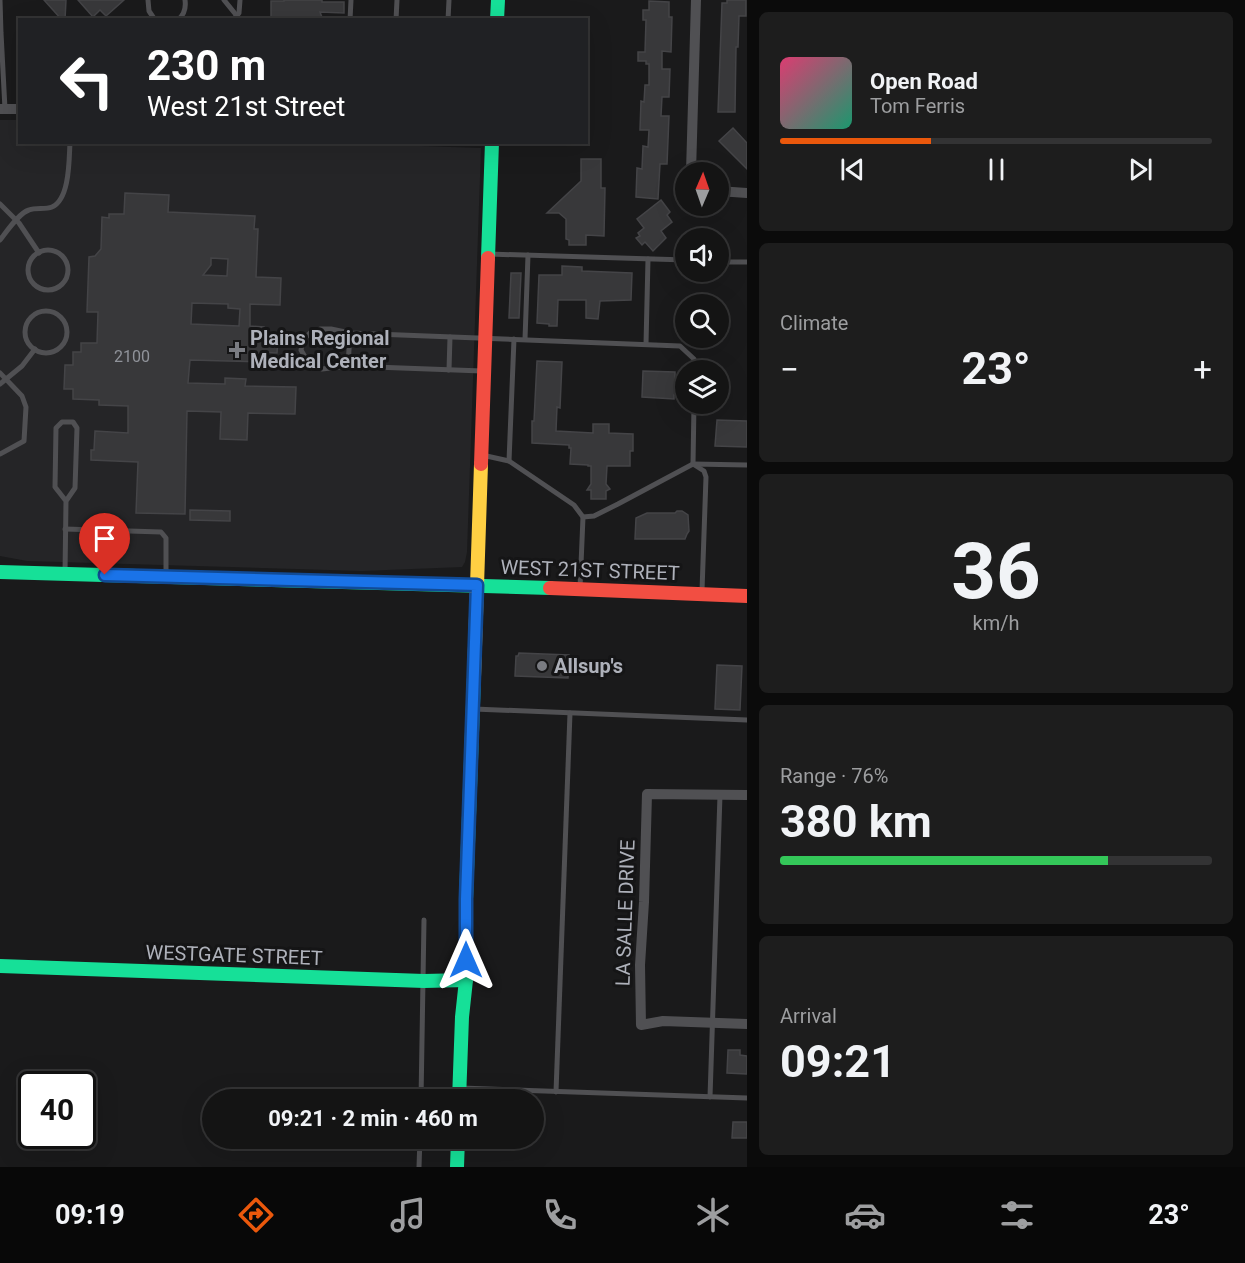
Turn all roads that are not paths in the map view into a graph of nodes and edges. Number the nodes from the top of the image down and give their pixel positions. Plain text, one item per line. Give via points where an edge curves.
1 (0, 0) edge
2 (148, 0) edge
3 (184, 0) edge
4 (224, 0) edge
5 (240, 0) edge
6 (351, 0) edge
7 (397, 0) edge
8 (449, 0) edge
9 (498, 0) edge
10 (696, 0) edge
11 (154, 18) edge
12 (181, 18) edge
13 (235, 18) edge
14 (350, 18) edge
15 (396, 18) edge
16 (448, 18) edge
17 (497, 18) edge
18 (1, 109) edge
19 (18, 109) edge
20 (70, 144) edge
21 (492, 144) edge
22 (691, 162) edge
23 (729, 192) edge
24 (747, 193) edge
25 (0, 204) edge
26 (16, 220) junction
27 (0, 240) edge
28 (39, 253) junction
29 (488, 254) junction
30 (528, 255) junction
31 (648, 259) junction
32 (675, 260) edge
33 (729, 262) edge
34 (747, 262) edge
35 (350, 333) junction
36 (450, 337) junction
37 (485, 338) junction
38 (514, 339) junction
39 (525, 339) junction
40 (646, 344) junction
41 (35, 349) junction
42 (694, 360) edge
43 (348, 366) junction
44 (449, 369) junction
45 (484, 371) junction
46 (0, 373) edge
47 (7, 380) junction
48 (0, 384) edge
49 (694, 414) edge
50 (0, 454) edge
51 (483, 454) junction
52 (509, 461) junction
53 (693, 464) junction
54 (747, 465) edge
55 (66, 501) junction
56 (584, 517) junction
57 (65, 529) junction
58 (0, 572) edge
59 (65, 574) junction
60 (166, 577) junction
61 (477, 585) junction
62 (580, 589) junction
63 (702, 594) junction
64 (747, 596) edge
65 (472, 709) junction
66 (570, 713) junction
67 (747, 720) edge
68 (720, 795) junction
69 (747, 795) edge
70 (424, 920) dead end
71 (0, 966) edge
72 (466, 980) junction
73 (424, 981) junction
74 (713, 1023) junction
75 (747, 1024) edge
76 (421, 1089) edge
77 (459, 1089) edge
78 (544, 1092) edge
79 (556, 1092) junction
80 (710, 1097) junction
81 (747, 1098) edge
82 (420, 1149) edge
83 (458, 1149) edge
84 (419, 1167) edge
85 (457, 1167) edge
86 (462, 1167) edge

1 - 18 lane
2 - 11 lane
3 - 12 lane
4 - 13 lane
5 - 13 lane
6 - 14 lane
7 - 15 lane
8 - 16 lane
9 - 17 street
10 - 22 street
18 - 19 street
20 - 26 lane via 68,180 58,203 51,208 27,210
21 - 29 street
23 - 24 street
25 - 26 lane
26 - 27 lane
26 - 28 lane
28 - 28 lane via 29,264 30,279 41,289 56,288 66,277 66,262 54,252
29 - 30 lane
29 - 37 street
30 - 31 lane
30 - 39 lane
31 - 32 lane
31 - 40 lane
33 - 34 lane
35 - 36 lane
35 - 43 lane
35 - 43 lane via 331,329 310,332 301,350 308,362 322,369
36 - 37 lane
36 - 44 lane
37 - 38 lane
37 - 45 street
38 - 39 lane
38 - 52 lane
39 - 40 lane
40 - 42 lane via 680,346
41 - 41 lane via 27,339 26,325 30,319 41,311 61,317 67,335 60,347 42,352
41 - 47 lane
43 - 44 lane
44 - 45 lane
45 - 51 street
46 - 47 lane
47 - 48 lane
47 - 50 lane via 22,396 26,407 24,441
49 - 53 lane
51 - 52 lane
51 - 61 street
52 - 56 lane via 574,505
53 - 54 lane
53 - 56 lane via 594,516
53 - 63 lane via 706,477
55 - 55 lane via 75,489 77,428 73,422 62,422 56,428 55,487
55 - 57 lane
56 - 62 lane
57 - 59 lane
57 - 60 lane via 161,532 166,538
58 - 59 street, WEST 21ST STREET
59 - 60 street, WEST 21ST STREET
60 - 61 street, WEST 21ST STREET
61 - 62 street, WEST 21ST STREET
61 - 65 street
62 - 63 street, WEST 21ST STREET
63 - 64 street, WEST 21ST STREET
65 - 66 lane
65 - 72 street
66 - 67 lane
66 - 79 lane
68 - 69 street, LA SALLE DRIVE
68 - 74 lane
68 - 74 street, LA SALLE DRIVE via 647,794 640,965 641,1025 663,1021
70 - 73 lane
71 - 73 street, WESTGATE STREET
72 - 73 street, WESTGATE STREET
72 - 77 street
73 - 76 lane
74 - 75 street, LA SALLE DRIVE
74 - 80 lane
78 - 79 lane
79 - 80 lane
80 - 81 lane
82 - 84 lane
83 - 85 street
85 - 86 street

